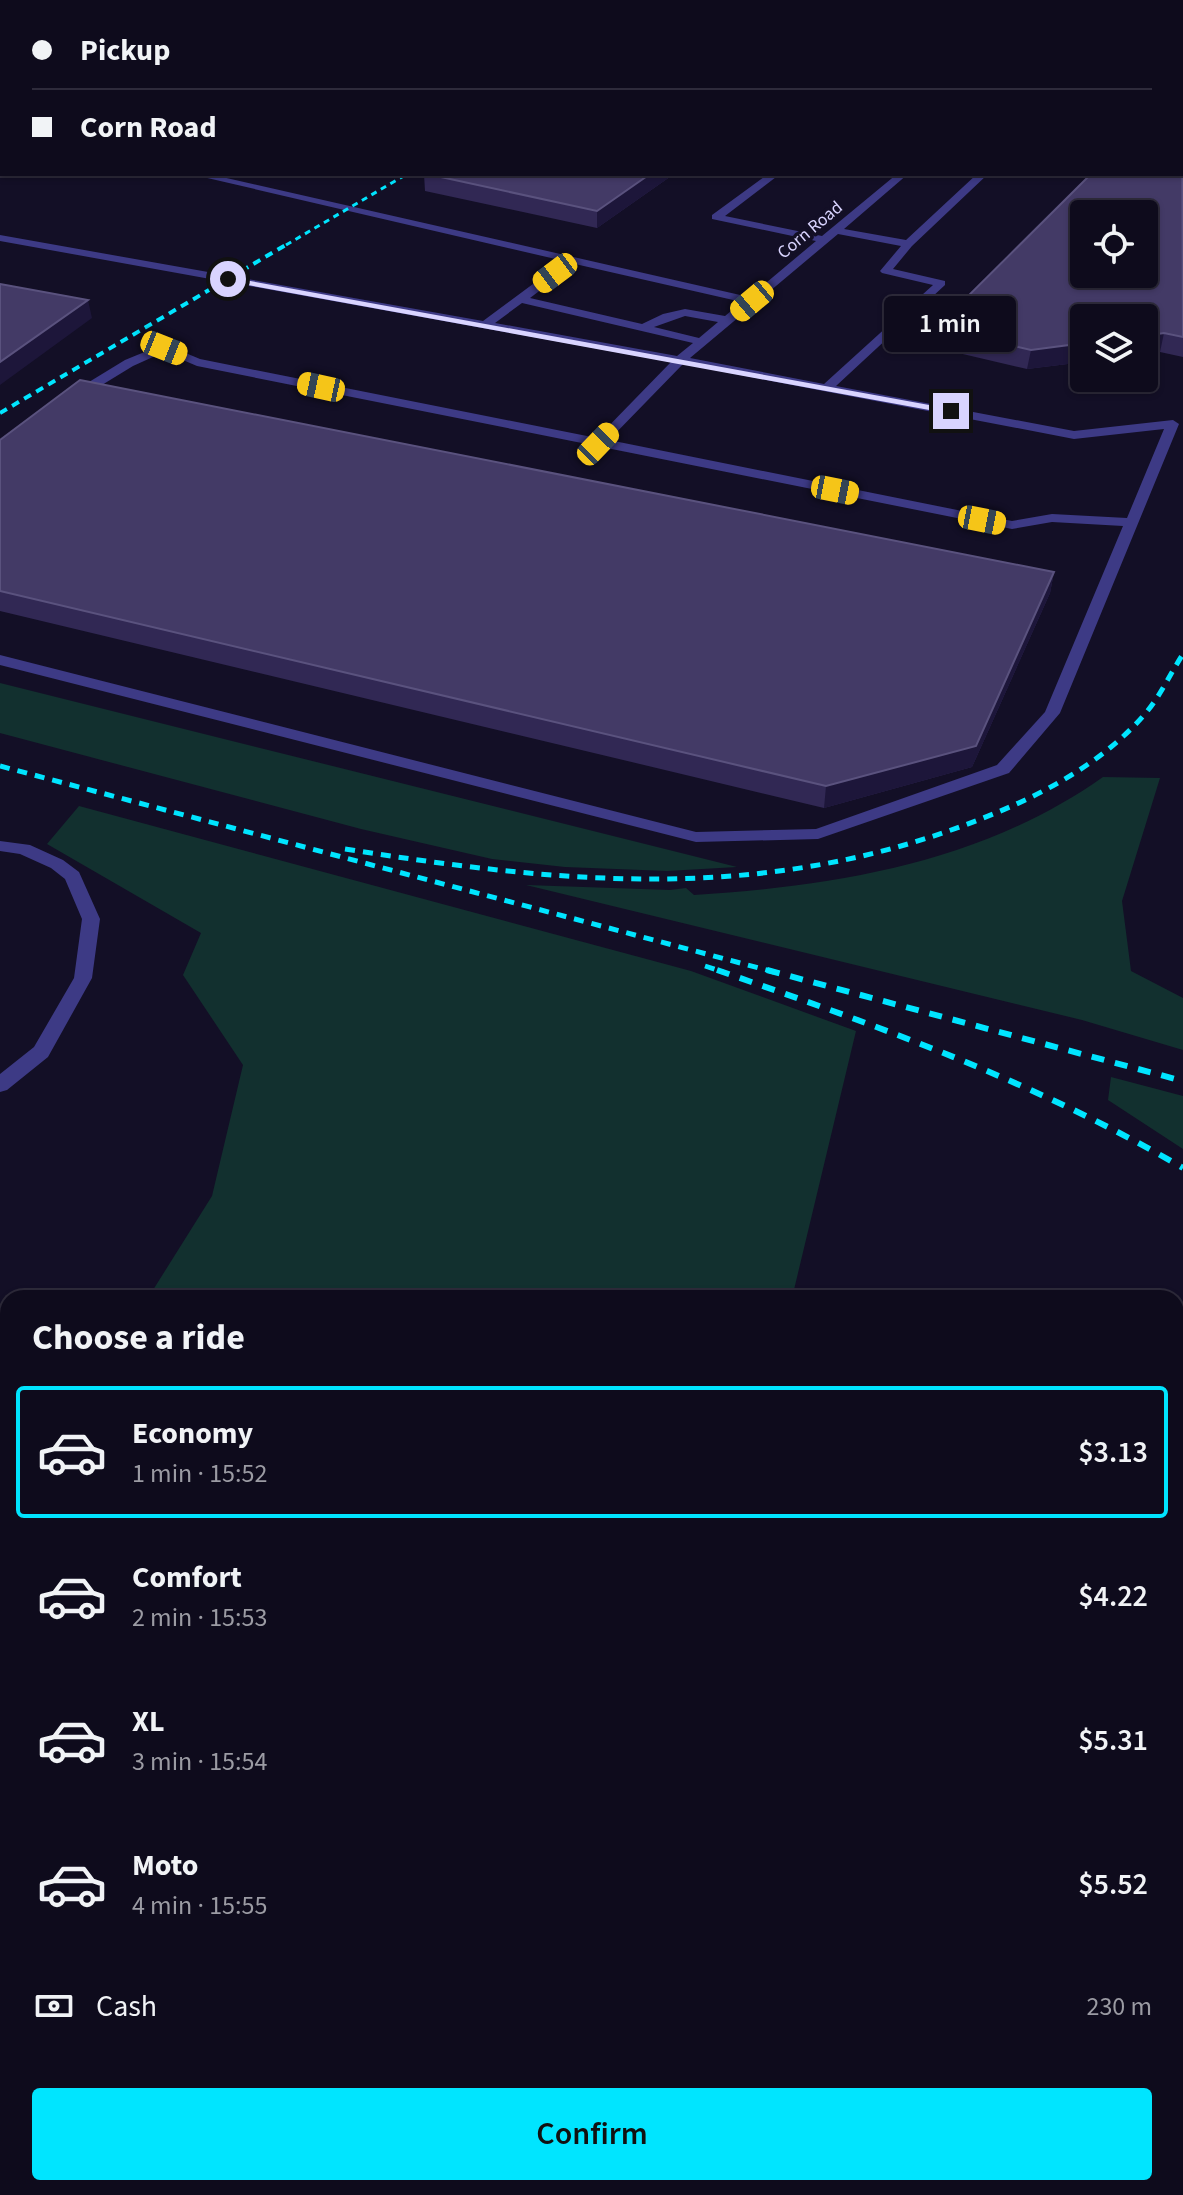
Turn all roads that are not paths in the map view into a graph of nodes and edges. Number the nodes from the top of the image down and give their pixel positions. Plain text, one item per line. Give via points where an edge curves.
1 (204, 176) edge
2 (772, 176) edge
3 (901, 176) edge
4 (981, 176) edge
5 (838, 231) junction
6 (0, 238) edge
7 (827, 240) junction
8 (14, 241) junction
9 (908, 244) junction
10 (0, 249) edge
11 (573, 260) junction
12 (521, 299) junction
13 (752, 301) junction
14 (728, 321) junction
15 (485, 325) junction
16 (644, 328) junction
17 (702, 342) junction
18 (680, 360) junction
19 (827, 388) junction
20 (64, 403) edge
21 (598, 444) junction
22 (1132, 522) junction
23 (0, 660) edge
24 (0, 846) edge
25 (0, 1085) edge

1 - 11 street
2 - 7 street via 716,217
3 - 5 street, Corn Road
4 - 9 street
5 - 7 street, Corn Road
5 - 9 street
6 - 8 street
7 - 13 street, Corn Road
8 - 10 street
8 - 15 street
9 - 19 street via 886,271 941,283
11 - 12 street
11 - 13 street
12 - 15 street
12 - 16 street
13 - 14 street, Corn Road
14 - 16 street via 683,311
14 - 17 street, Corn Road
15 - 18 street
16 - 17 street
17 - 18 street, Corn Road
18 - 19 street
18 - 21 street, Corn Road
19 - 22 street via 1074,435 1173,424
20 - 21 street via 164,348 197,362
21 - 22 street via 1012,525 1052,518
22 - 23 street via 1052,713 1003,769 818,834 696,837
24 - 25 street via 24,849 73,876 91,919 83,978 41,1052

